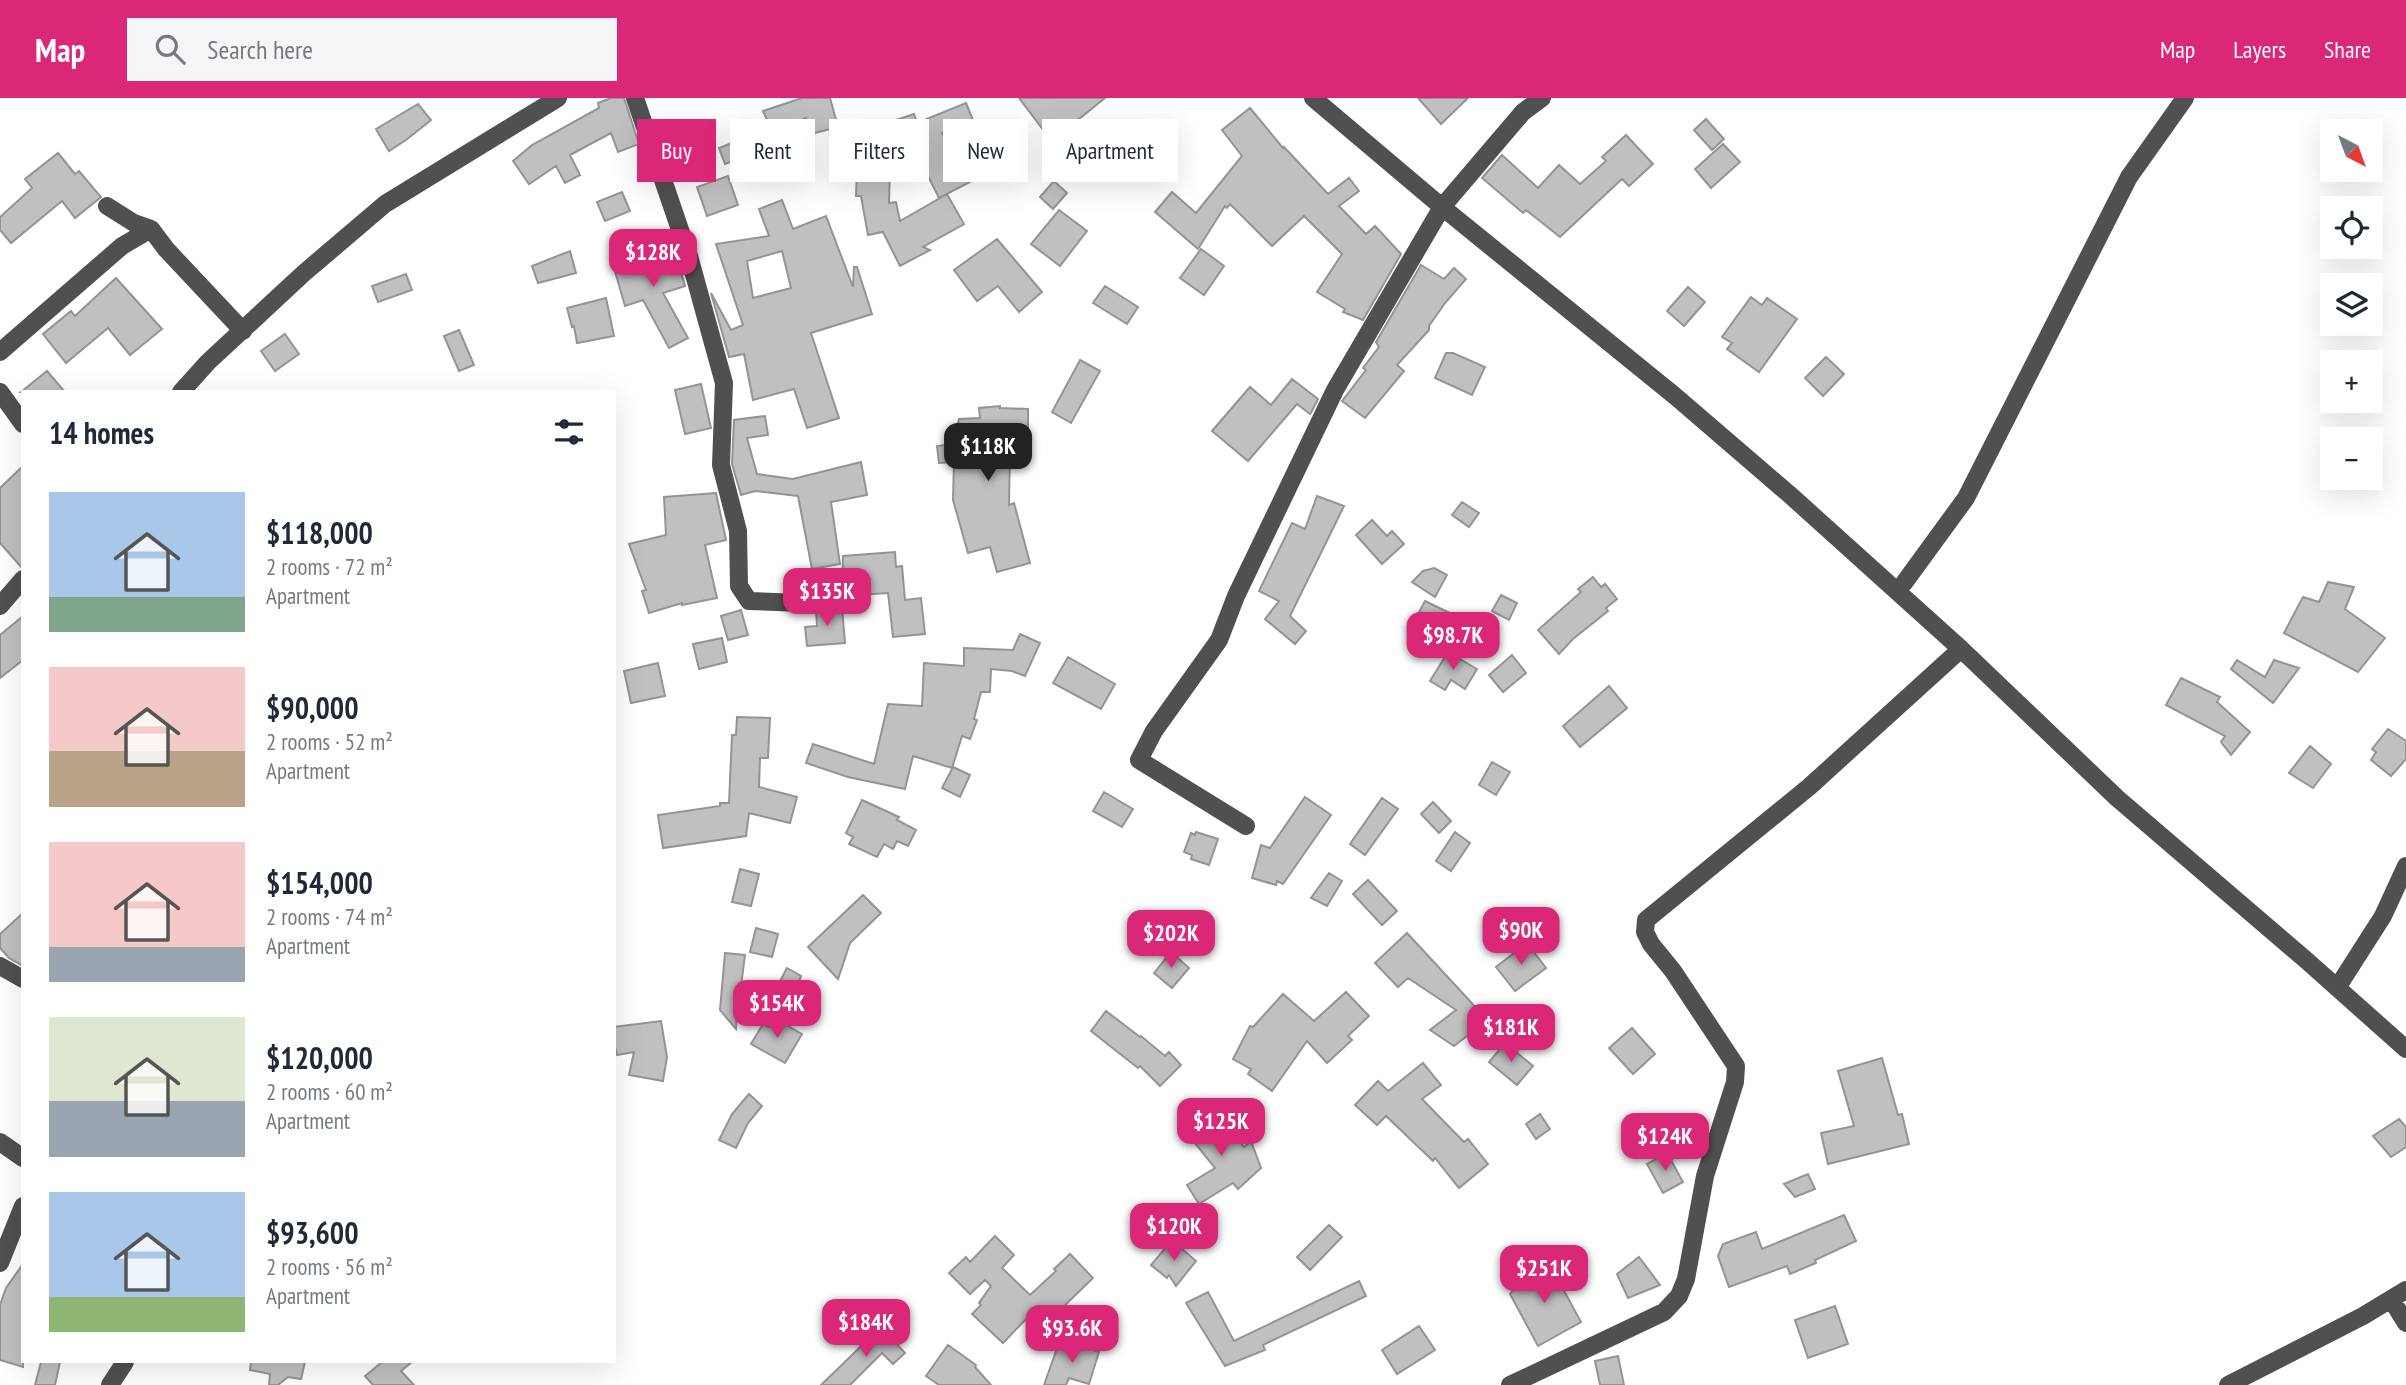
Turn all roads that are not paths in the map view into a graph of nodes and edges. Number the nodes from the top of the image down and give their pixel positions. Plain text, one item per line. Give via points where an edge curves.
1 (558, 98) edge
2 (635, 98) edge
3 (1313, 98) edge
4 (1542, 98) edge
5 (2185, 98) edge
6 (107, 206) dead end
7 (1442, 207) junction
8 (150, 229) junction
9 (243, 331) junction
10 (0, 352) edge
11 (183, 390) edge
12 (0, 392) edge
13 (21, 421) edge
14 (21, 581) edge
15 (1904, 583) dead end
16 (802, 603) dead end
17 (0, 606) edge
18 (1961, 649) junction
19 (1246, 826) dead end
20 (2406, 866) edge
21 (0, 966) edge
22 (21, 978) edge
23 (2337, 988) junction
24 (2406, 1049) edge
25 (0, 1142) edge
26 (21, 1157) edge
27 (21, 1211) edge
28 (0, 1263) edge
29 (2398, 1295) edge
30 (2406, 1323) edge
31 (124, 1363) edge
32 (110, 1385) edge
33 (1510, 1385) edge
34 (2228, 1385) edge

1 - 9 street via 385,205
2 - 16 street via 689,256 724,383 721,465 738,531 739,586 749,601
3 - 7 street
4 - 7 street via 1523,112
5 - 15 street via 2129,177 1966,498
6 - 8 street
7 - 18 street via 1675,396
7 - 19 street via 1335,390 1219,640 1154,730 1139,760
8 - 9 street
8 - 10 street via 122,246
9 - 11 street
12 - 13 street
14 - 17 street
18 - 23 street via 2116,798
18 - 33 street via 1810,787 1646,920 1651,944 1736,1066 1706,1176 1686,1279 1679,1296 1664,1312
20 - 23 street via 2383,916
21 - 22 street
23 - 24 street
25 - 26 street
27 - 28 street
29 - 30 street
29 - 34 street
31 - 32 street

